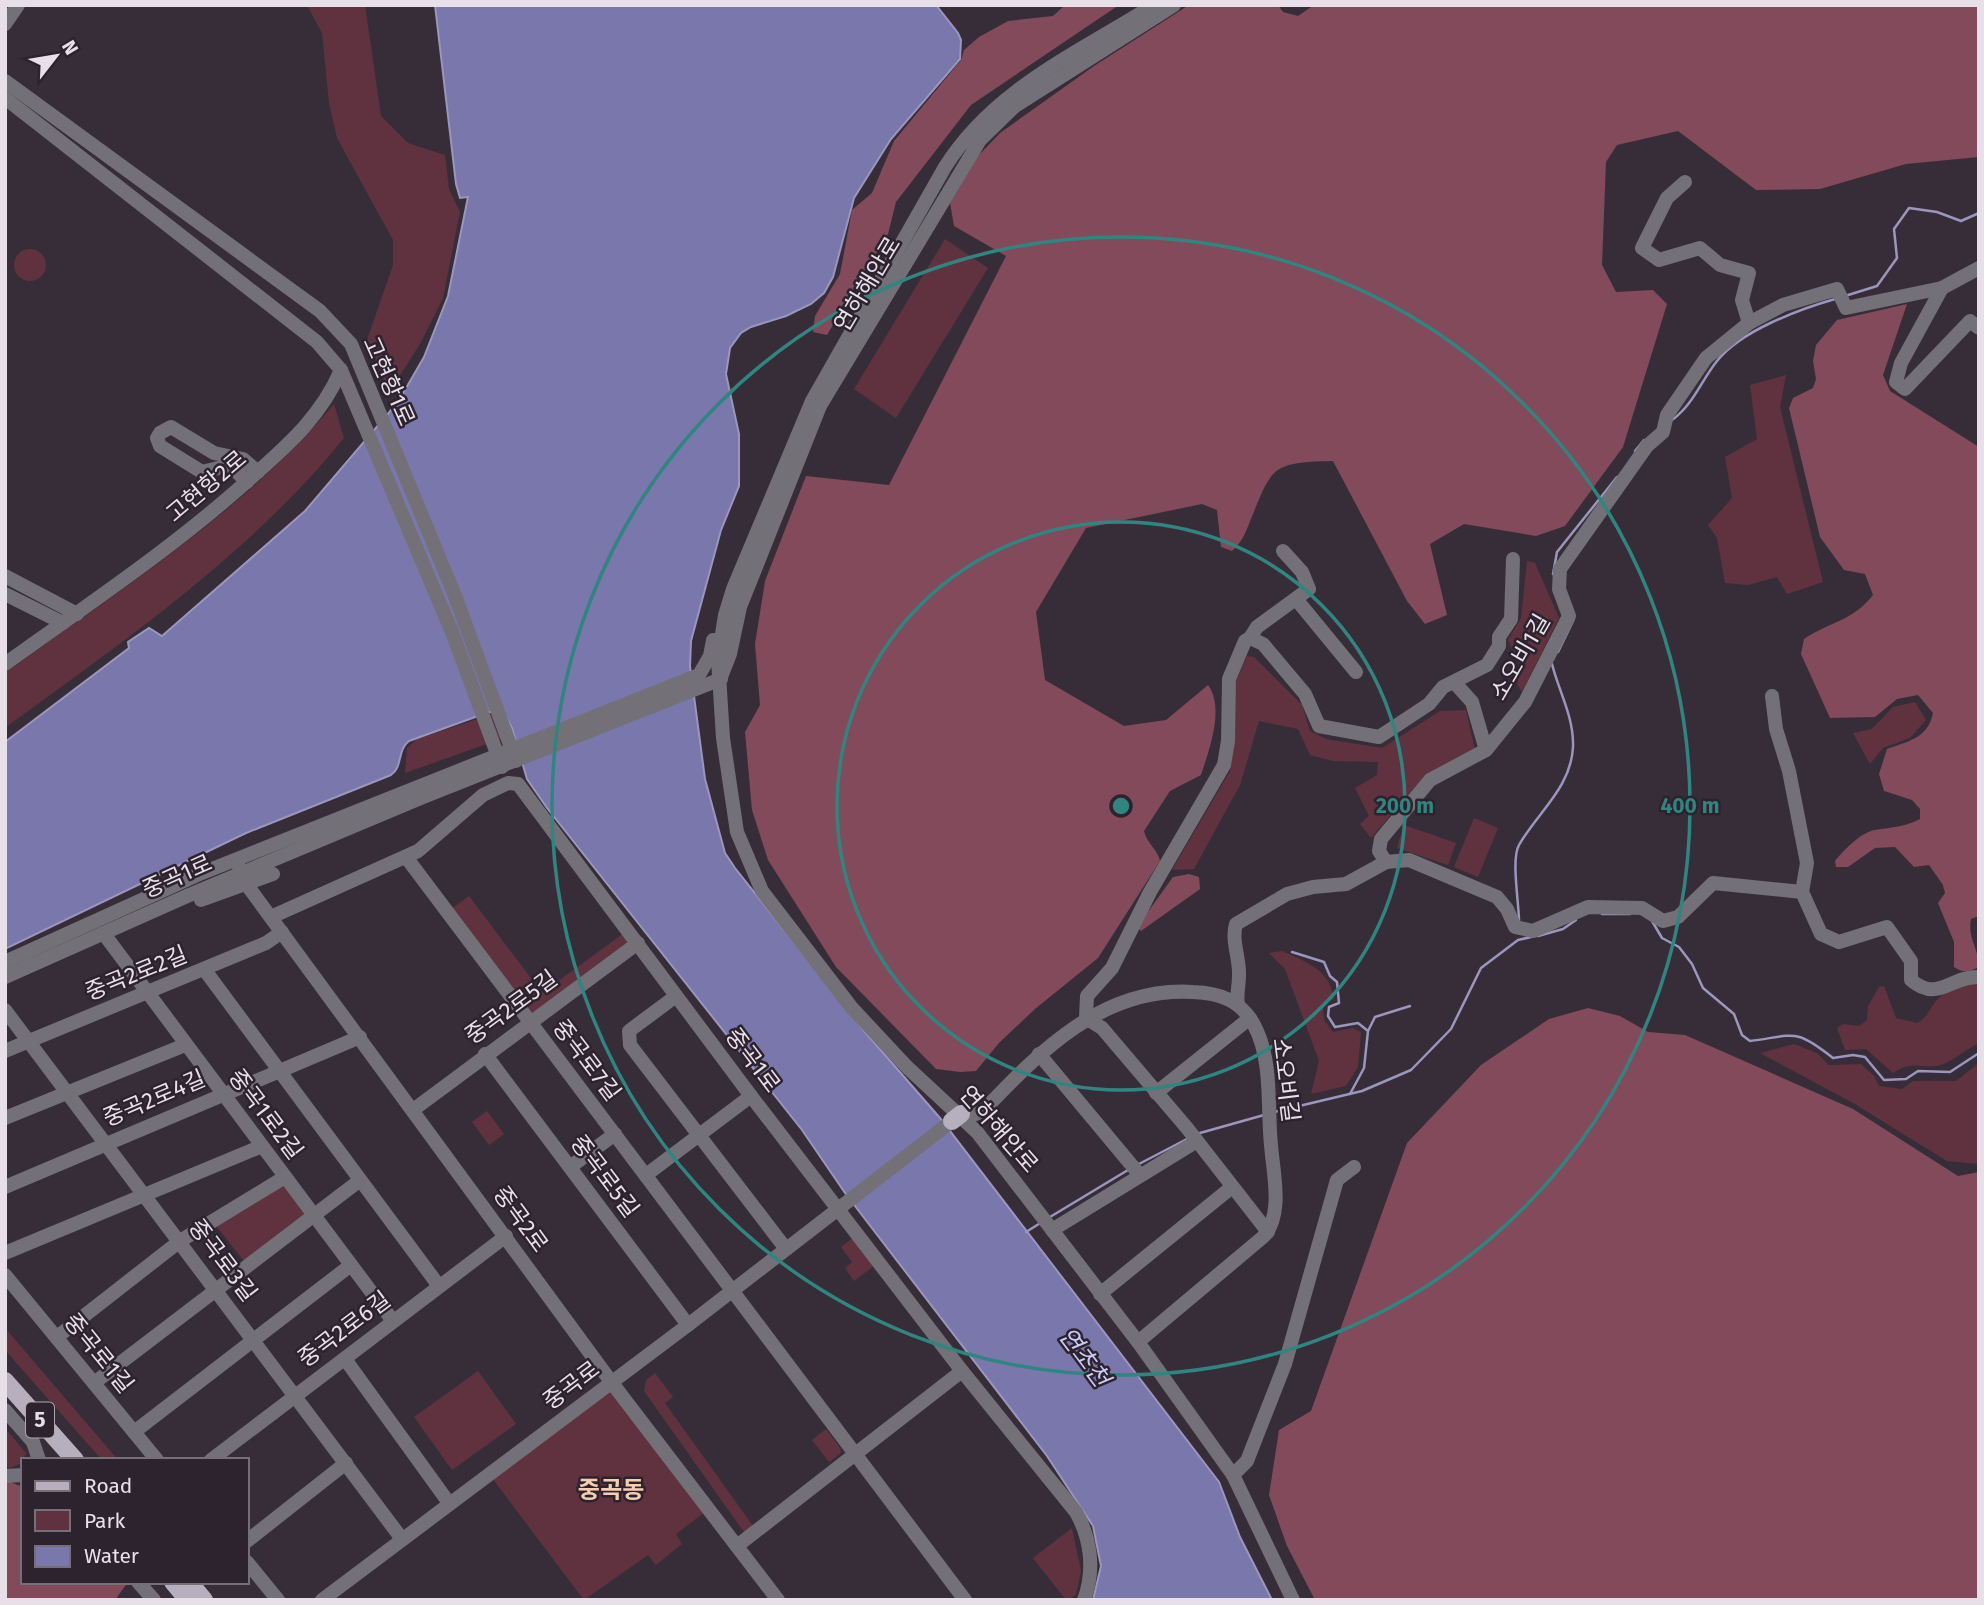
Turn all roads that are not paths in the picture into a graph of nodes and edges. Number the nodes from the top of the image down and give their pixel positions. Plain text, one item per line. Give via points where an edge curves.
1 (18, 5) edge
2 (1154, 5) edge
3 (1174, 5) edge
4 (5, 24) edge
5 (5, 81) edge
6 (5, 97) edge
7 (1685, 182) dead end
8 (1979, 268) edge
9 (1942, 288) junction
10 (1749, 323) junction
11 (1979, 328) edge
12 (341, 370) junction
13 (253, 477) junction
14 (1283, 551) dead end
15 (1513, 559) dead end
16 (5, 576) edge
17 (5, 594) edge
18 (1296, 599) junction
19 (77, 614) junction
20 (725, 615) junction
21 (62, 623) junction
22 (1250, 638) junction
23 (5, 664) edge
24 (1356, 672) dead end
25 (721, 678) junction
26 (1454, 682) junction
27 (1772, 696) dead end
28 (1486, 750) junction
29 (515, 755) junction
30 (500, 762) junction
31 (406, 857) junction
32 (1386, 862) junction
33 (241, 873) junction
34 (273, 874) dead end
35 (1802, 892) junction
36 (271, 917) junction
37 (282, 932) junction
38 (104, 934) junction
39 (638, 943) junction
40 (5, 962) edge
41 (204, 969) junction
42 (5, 977) edge
43 (1979, 977) edge
44 (147, 993) junction
45 (676, 996) junction
46 (1238, 1005) junction
47 (5, 1010) edge
48 (1086, 1018) junction
49 (1250, 1018) junction
50 (529, 1022) junction
51 (360, 1037) junction
52 (29, 1041) junction
53 (185, 1045) junction
54 (5, 1051) edge
55 (485, 1054) junction
56 (1039, 1054) junction
57 (281, 1072) junction
58 (67, 1092) junction
59 (1156, 1093) junction
60 (223, 1094) junction
61 (751, 1096) junction
62 (412, 1110) junction
63 (5, 1118) edge
64 (957, 1118) junction
65 (615, 1134) junction
66 (700, 1135) junction
67 (1197, 1141) junction
68 (105, 1144) junction
69 (262, 1146) junction
70 (570, 1167) junction
71 (1354, 1167) dead end
72 (1139, 1174) junction
73 (646, 1175) junction
74 (285, 1177) junction
75 (359, 1181) junction
76 (5, 1186) edge
77 (1232, 1187) junction
78 (144, 1194) junction
79 (842, 1206) junction
80 (314, 1216) junction
81 (1052, 1230) junction
82 (1268, 1232) junction
83 (506, 1236) junction
84 (180, 1241) junction
85 (786, 1249) junction
86 (5, 1253) edge
87 (351, 1265) junction
88 (5, 1275) edge
89 (439, 1286) junction
90 (217, 1289) junction
91 (734, 1289) junction
92 (1100, 1294) junction
93 (393, 1321) junction
94 (688, 1325) junction
95 (57, 1337) junction
96 (253, 1338) junction
97 (1138, 1342) junction
98 (345, 1359) junction
99 (962, 1371) junction
100 (5, 1381) edge
101 (612, 1382) junction
102 (94, 1383) junction
103 (295, 1396) junction
104 (5, 1398) edge
105 (5, 1410) edge
106 (134, 1432) junction
107 (854, 1455) junction
108 (38, 1458) edge
109 (59, 1458) edge
110 (73, 1458) edge
111 (155, 1458) edge
112 (214, 1458) edge
113 (346, 1463) junction
114 (1233, 1475) junction
115 (449, 1503) junction
116 (402, 1539) junction
117 (248, 1540) edge
118 (737, 1546) junction
119 (248, 1563) edge
120 (140, 1584) edge
121 (175, 1584) edge
122 (185, 1584) edge
123 (191, 1584) edge
124 (329, 1597) edge
125 (154, 1600) edge
126 (188, 1600) edge
127 (197, 1600) edge
128 (204, 1600) edge
129 (278, 1600) edge
130 (778, 1600) edge
131 (965, 1600) edge
132 (1084, 1600) edge
133 (1293, 1600) edge

1 - 4 street
2 - 20 street, 연하해안로 via 1014,90 963,139 812,401
3 - 25 street, 연하해안로 via 1015,106 980,140 820,406 740,607
5 - 29 street, 고현항1로 via 320,311 351,344
6 - 12 street, 고현항1로 via 317,342
7 - 10 street via 1667,198 1642,248 1659,260 1700,248 1720,265 1749,273 1742,300
8 - 9 street, 소오비1길
9 - 10 street, 소오비1길 via 1846,308 1837,289 1783,305
9 - 11 street via 1901,363 1896,382 1905,389 1970,321
10 - 28 street, 소오비1길 via 1706,358 1667,415 1663,432 1647,446 1560,569 1559,589 1569,616 1525,702
12 - 13 street, 고현항2로 via 328,401
12 - 30 street, 고현항1로 via 452,632
13 - 13 street via 243,458 214,453 171,428 157,438 160,446 202,472 230,465
13 - 19 street, 고현항2로 via 143,568
14 - 18 street via 1309,589
15 - 26 street via 1511,619 1499,637 1499,646 1487,665
16 - 19 street
17 - 21 street
18 - 22 street via 1257,627
18 - 24 street
19 - 21 street, 고현항2로
20 - 25 street, 연하해안로 via 718,659
20 - 29 street via 701,674
21 - 23 street, 고현항2로
22 - 26 street via 1263,643 1305,694 1316,722 1325,728 1379,737 1430,704
22 - 48 street via 1229,679 1224,765 1112,968 1087,996
25 - 29 street
25 - 64 street, 연하해안로 via 723,738 737,832 762,891 852,1008
26 - 28 street via 1472,702
27 - 35 street via 1807,863
28 - 32 street, 소오비1길 via 1430,780 1381,839 1379,850
29 - 30 street, 중곡1로
30 - 33 street, 중곡1로 via 367,815
31 - 36 street, 중곡1로
31 - 39 street, 중곡1로 via 483,795 508,783 518,784
31 - 50 street, 중곡로7길
32 - 35 street via 1409,860 1497,897 1515,927 1533,930 1588,907 1642,908 1663,921 1678,917 1713,883
32 - 46 street via 1346,884 1287,894 1236,924
33 - 34 street
33 - 36 street, 중곡2로
33 - 38 street, 중곡1로
33 - 40 street, 중곡1로
35 - 43 street via 1821,934 1839,942 1886,927 1911,961 1910,980 1920,988 1937,991 1965,976
36 - 37 street, 중곡2로
37 - 41 street, 중곡2로2길
37 - 51 street, 중곡2로
38 - 42 street, 중곡1로
38 - 44 street, 중곡1로2길
39 - 45 street, 중곡1로
39 - 50 street, 중곡2로5길
41 - 44 street, 중곡2로2길
41 - 57 street
44 - 52 street, 중곡2로2길
44 - 53 street, 중곡1로2길
45 - 61 street, 중곡1로
45 - 66 street via 629,1031 630,1045
46 - 48 street, 소오비길 via 1227,997 1179,991 1143,995
46 - 49 street, 소오비길
47 - 52 street, 중곡로3길
48 - 56 street, 소오비길
48 - 59 street via 1102,1028
49 - 59 street
49 - 82 street, 소오비길 via 1262,1048 1269,1113 1274,1211
50 - 55 street, 중곡2로5길
50 - 65 street, 중곡로7길
51 - 57 street, 중곡2로4길
51 - 62 street, 중곡2로
52 - 54 street, 중곡2로2길
52 - 58 street, 중곡로3길
53 - 58 street
53 - 60 street, 중곡1로2길
55 - 62 street, 중곡2로5길
55 - 70 street, 중곡로5길
56 - 64 street, 소오비길 via 984,1110
56 - 72 street
57 - 60 street, 중곡2로4길
57 - 75 street
58 - 63 street
58 - 68 street, 중곡로3길
59 - 67 street
60 - 68 street, 중곡2로4길
60 - 69 street, 중곡1로2길
61 - 66 street
61 - 79 street, 중곡1로
62 - 83 street, 중곡2로
64 - 79 street, 소오비길
64 - 81 street, 연하해안로
65 - 70 street
65 - 73 street, 중곡로7길
66 - 73 street
66 - 85 street
67 - 72 street
67 - 77 street
68 - 76 street, 중곡2로4길
68 - 78 street, 중곡로3길
69 - 74 street, 중곡1로2길
69 - 78 street
70 - 94 street, 중곡로5길
71 - 114 street via 1337,1180 1285,1364 1247,1461
72 - 81 street
73 - 91 street, 중곡로7길
74 - 80 street, 중곡1로2길
74 - 84 street
75 - 80 street
75 - 89 street
77 - 82 street
77 - 92 street
78 - 84 street, 중곡로3길
78 - 86 street
79 - 85 street, 중곡로
79 - 99 street, 중곡1로
80 - 87 street, 중곡1로2길
80 - 90 street
81 - 92 street, 연하해안로
82 - 97 street
83 - 89 street, 중곡2로6길
83 - 101 street, 중곡2로
84 - 90 street, 중곡로3길
84 - 95 street
85 - 91 street, 중곡로
87 - 93 street, 중곡1로2길
87 - 96 street
88 - 95 street, 중곡로1길
89 - 93 street, 중곡2로6길
90 - 96 street, 중곡로3길
90 - 102 street
91 - 94 street, 중곡로
91 - 107 street, 중곡로7길
92 - 97 street, 연하해안로
93 - 98 street, 중곡2로6길
94 - 101 street, 중곡로
95 - 102 street, 중곡로1길
96 - 103 street, 중곡로3길
96 - 106 street
97 - 114 street, 연하해안로
98 - 103 street, 중곡2로6길
98 - 115 street
99 - 107 street
99 - 132 street, 중곡1로 via 1085,1528 1091,1564
100 - 110 main road, 5
101 - 115 street, 중곡로
101 - 118 street, 중곡2로
102 - 106 street, 중곡로1길
103 - 112 street, 중곡2로6길
103 - 113 street, 중곡로3길
104 - 109 main road, 5
105 - 108 street via 33,1442
106 - 111 street, 중곡로1길
107 - 118 street
107 - 131 street, 중곡로7길
113 - 116 street, 중곡로3길
113 - 117 street
114 - 133 street, 연하해안로
115 - 116 street, 중곡로
116 - 124 street, 중곡로
118 - 130 street, 중곡2로
119 - 129 street
120 - 125 street
121 - 126 main road
122 - 127 main road
123 - 128 main road

